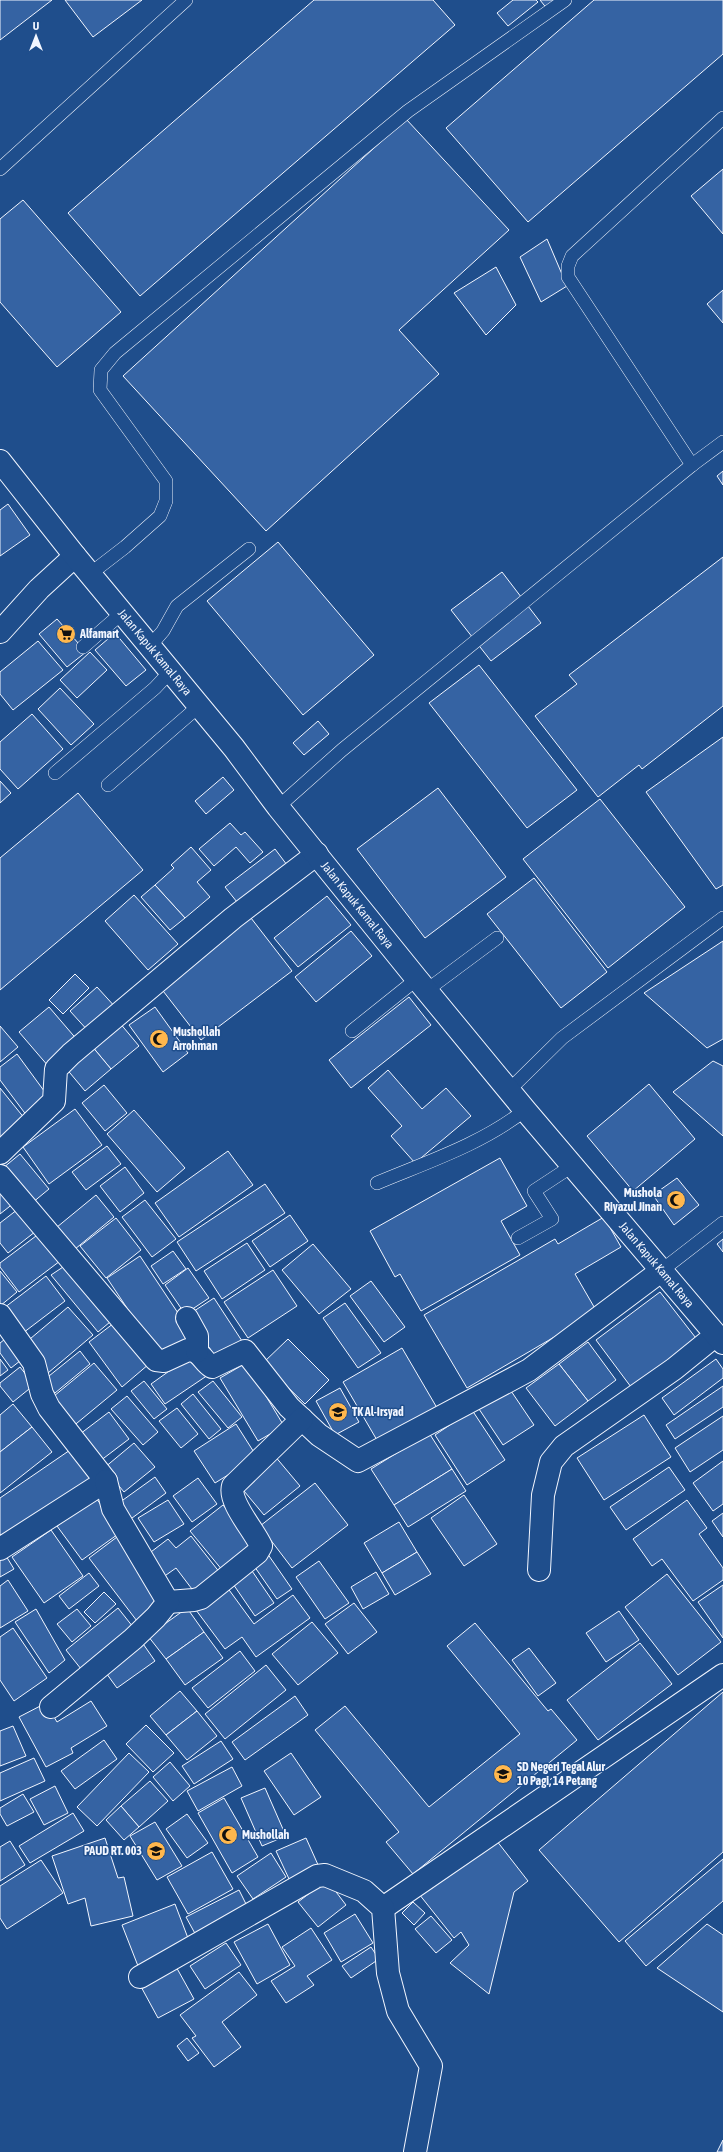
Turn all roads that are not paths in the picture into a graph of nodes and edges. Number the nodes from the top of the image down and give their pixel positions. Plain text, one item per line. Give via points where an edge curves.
1 (186, 0) edge
2 (565, 0) edge
3 (723, 118) edge
4 (0, 169) edge
5 (723, 442) edge
6 (0, 461) edge
7 (692, 465) junction
8 (249, 549) dead end
9 (75, 556) junction
10 (90, 574) junction
11 (122, 613) junction
12 (0, 632) edge
13 (150, 646) junction
14 (83, 647) dead end
15 (170, 672) junction
16 (200, 706) junction
17 (55, 773) dead end
18 (108, 785) dead end
19 (278, 807) junction
20 (317, 854) junction
21 (723, 918) edge
22 (497, 938) dead end
23 (422, 985) junction
24 (352, 1031) dead end
25 (509, 1090) junction
26 (526, 1110) junction
27 (0, 1153) edge
28 (572, 1166) junction
29 (0, 1176) edge
30 (377, 1183) dead end
31 (723, 1223) edge
32 (518, 1238) dead end
33 (661, 1271) junction
34 (0, 1315) edge
35 (186, 1318) dead end
36 (719, 1339) edge
37 (197, 1351) junction
38 (302, 1419) junction
39 (106, 1481) junction
40 (0, 1549) edge
41 (539, 1570) dead end
42 (168, 1602) junction
43 (723, 1675) edge
44 (51, 1708) dead end
45 (382, 1908) junction
46 (140, 1977) dead end
47 (415, 2152) edge

1 - 4 lane
2 - 10 lane via 408,111 115,353 100,370 100,390 166,482 166,501 160,516
3 - 7 lane via 572,256 568,266 568,277
5 - 7 lane
6 - 9 street, Jalan Kapuk Kamal Raya
7 - 19 lane via 342,750
8 - 13 lane via 178,606 163,631
9 - 10 street, Jalan Kapuk Kamal Raya
9 - 12 street via 39,589
10 - 11 street, Jalan Kapuk Kamal Raya
11 - 13 street, Jalan Kapuk Kamal Raya
11 - 14 lane
13 - 15 street, Jalan Kapuk Kamal Raya
15 - 16 street, Jalan Kapuk Kamal Raya
15 - 17 lane
16 - 18 lane
16 - 19 street, Jalan Kapuk Kamal Raya
19 - 20 street, Jalan Kapuk Kamal Raya
20 - 23 street, Jalan Kapuk Kamal Raya
20 - 27 street via 233,918 71,1054 56,1069 54,1101
21 - 25 lane via 562,1038
22 - 23 lane
23 - 24 lane
23 - 25 street, Jalan Kapuk Kamal Raya
25 - 26 street, Jalan Kapuk Kamal Raya
26 - 28 street, Jalan Kapuk Kamal Raya
26 - 30 lane via 507,1125 455,1151
28 - 32 lane via 534,1191 552,1219
28 - 33 street, Jalan Kapuk Kamal Raya
29 - 37 street via 156,1360 164,1361 188,1350
31 - 33 lane
33 - 36 street, Jalan Kapuk Kamal Raya
33 - 38 street via 529,1370 358,1461 319,1435
34 - 39 street via 34,1363 42,1394 49,1408
35 - 37 street via 197,1336
36 - 41 street via 564,1446 551,1462 543,1495
37 - 38 street via 212,1367 245,1351 289,1407
38 - 42 street via 233,1486 231,1492 236,1504 261,1546 257,1553 201,1598
39 - 40 street
39 - 42 street via 113,1509
42 - 44 street via 132,1639
43 - 45 street
45 - 46 street via 364,1891 325,1875 317,1876
45 - 47 street via 388,1973 398,2011 431,2066

